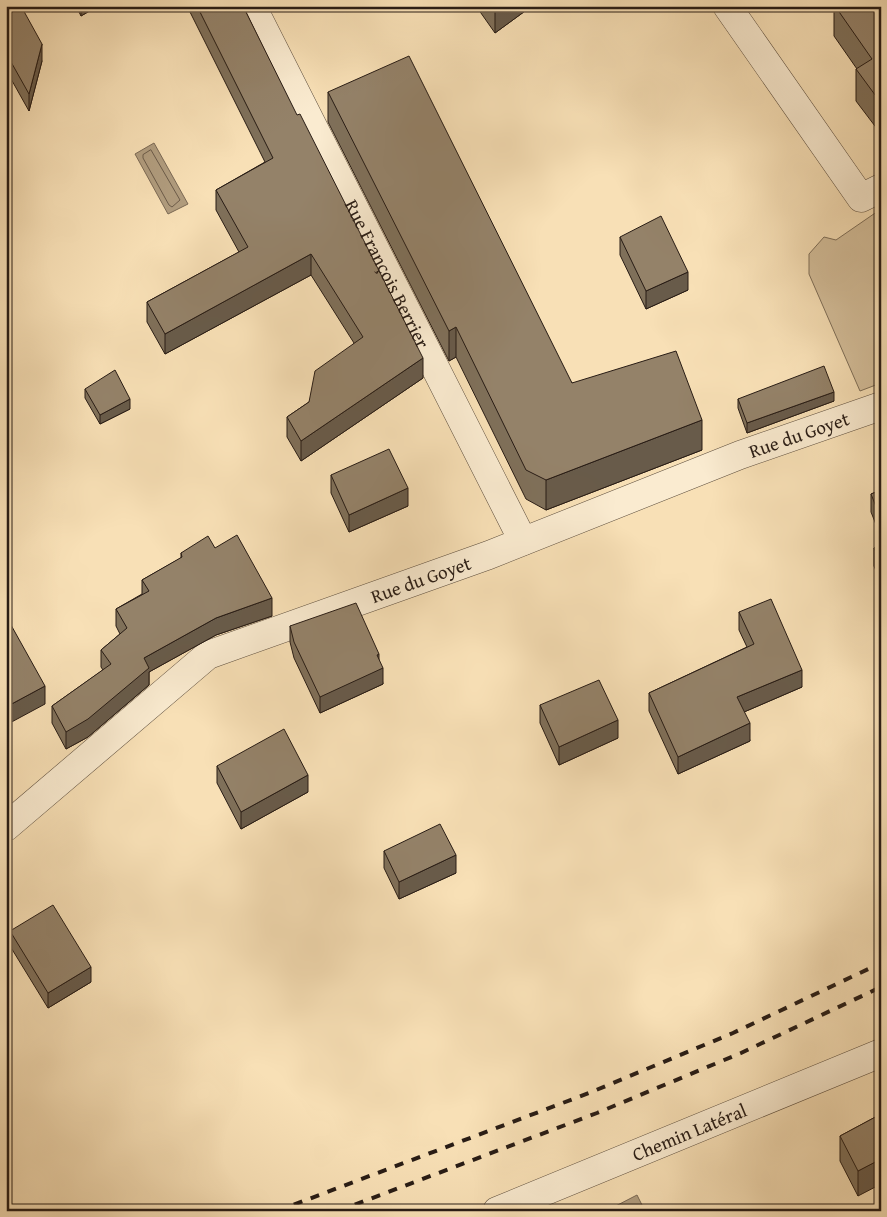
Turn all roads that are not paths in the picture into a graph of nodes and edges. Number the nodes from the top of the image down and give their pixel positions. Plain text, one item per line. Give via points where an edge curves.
1 (252, 6) edge
2 (727, 6) edge
3 (881, 188) edge
4 (881, 406) edge
5 (523, 541) junction
6 (6, 826) edge
7 (881, 1053) edge
8 (497, 1211) edge

1 - 5 street, Rue François Berrier
2 - 3 street via 861,198
4 - 5 street, Rue du Goyet via 740,455
5 - 6 street, Rue du Goyet via 208,655
7 - 8 street, Chemin Latéral

